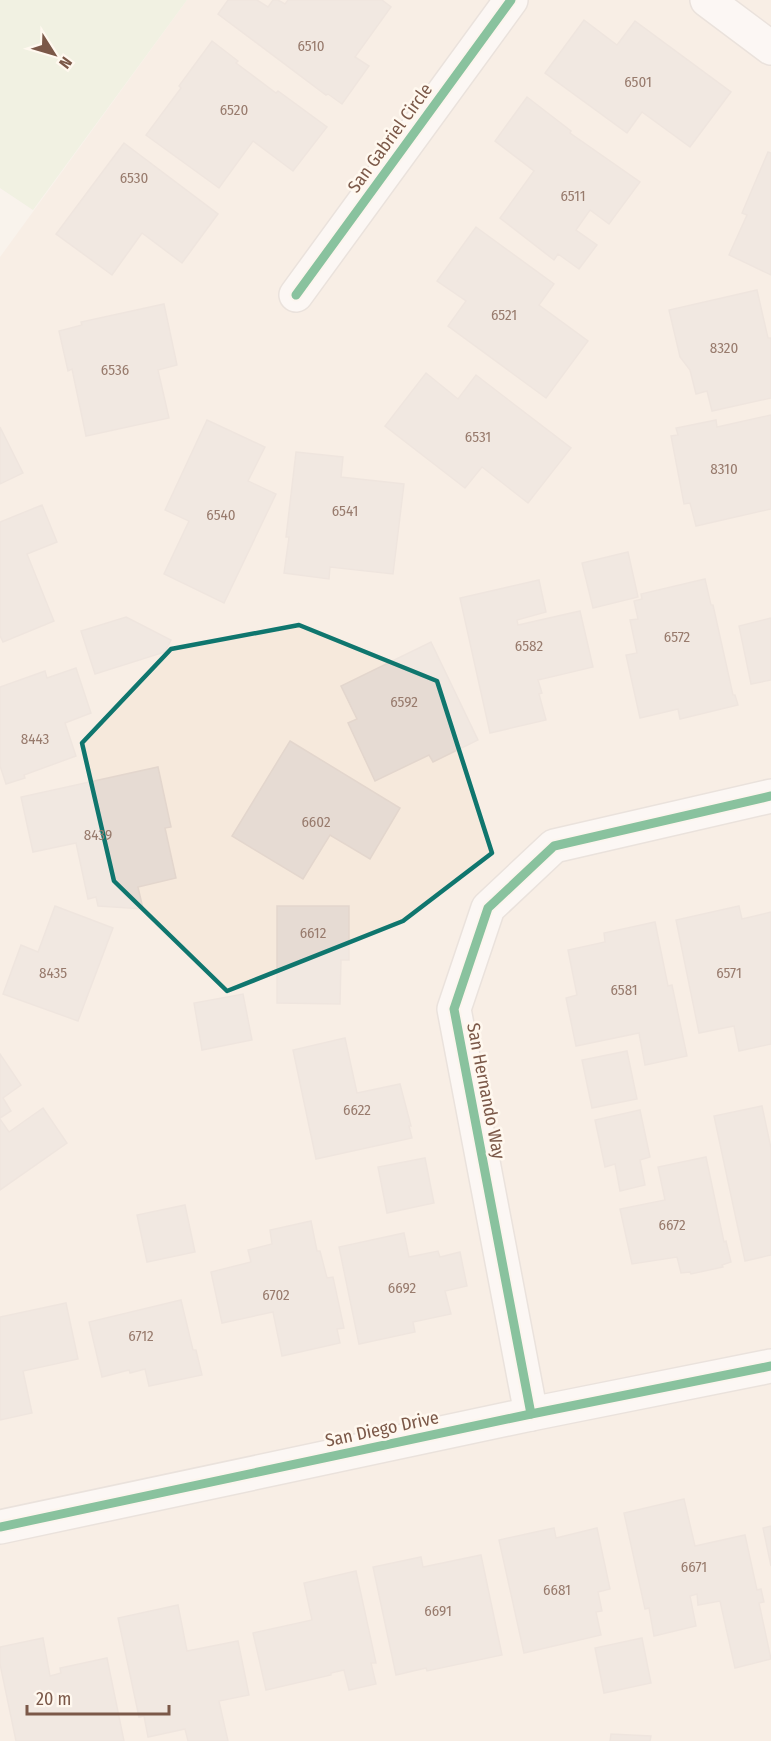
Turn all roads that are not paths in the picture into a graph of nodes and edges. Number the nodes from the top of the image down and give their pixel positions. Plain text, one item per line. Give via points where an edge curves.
1 (511, 0) edge
2 (707, 0) edge
3 (771, 48) edge
4 (296, 295) dead end
5 (771, 796) edge
6 (771, 1366) edge
7 (531, 1414) junction
8 (0, 1527) edge

1 - 4 street, San Gabriel Circle
2 - 3 street
5 - 7 street, San Hernando Way via 554,846 488,908 454,1009
6 - 7 street, San Diego Drive
7 - 8 street, San Diego Drive

